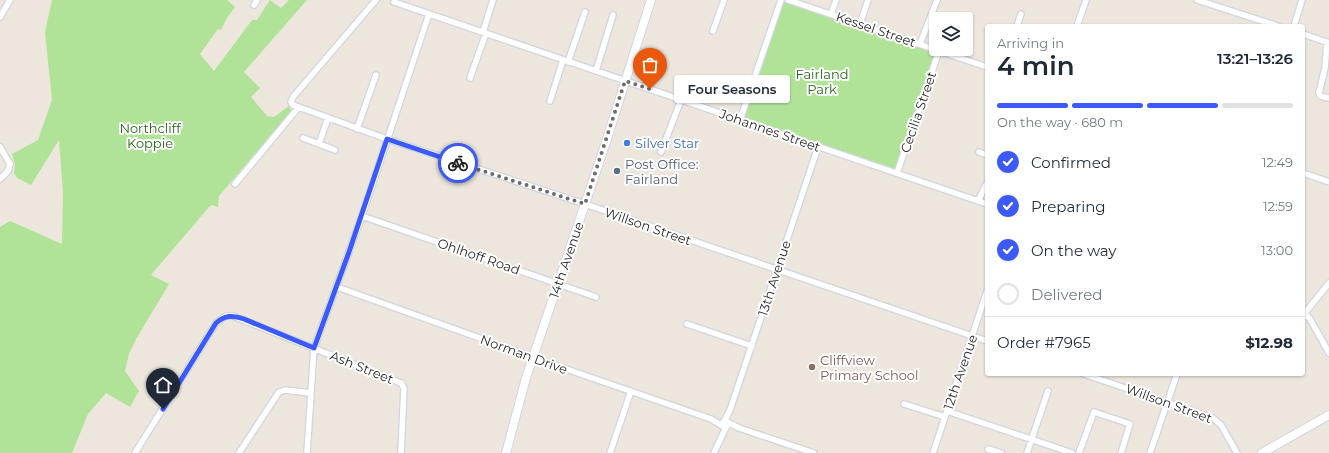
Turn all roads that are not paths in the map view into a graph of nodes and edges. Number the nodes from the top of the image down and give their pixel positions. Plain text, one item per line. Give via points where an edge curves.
1 (10, 0) edge
2 (376, 0) edge
3 (493, 0) edge
4 (650, 0) edge
5 (724, 0) edge
6 (781, 0) edge
7 (788, 0) edge
8 (836, 0) edge
9 (868, 0) edge
10 (937, 0) edge
11 (1086, 0) edge
12 (1197, 0) edge
13 (1302, 0) edge
14 (394, 2) dead end
15 (803, 2) edge
16 (585, 12) dead end
17 (429, 14) junction
18 (831, 14) junction
19 (1021, 14) dead end
20 (613, 15) dead end
21 (0, 17) edge
22 (860, 24) junction
23 (1018, 24) edge
24 (1078, 24) edge
25 (1272, 24) edge
26 (1295, 24) edge
27 (713, 31) dead end
28 (484, 33) junction
29 (1305, 35) edge
30 (1328, 43) edge
31 (920, 44) junction
32 (929, 47) edge
33 (937, 56) edge
34 (954, 56) edge
35 (565, 61) junction
36 (985, 66) edge
37 (596, 71) junction
38 (376, 75) dead end
39 (470, 78) dead end
40 (625, 81) junction
41 (1329, 98) edge
42 (681, 100) junction
43 (550, 101) dead end
44 (298, 108) junction
45 (328, 118) junction
46 (740, 120) junction
47 (357, 129) junction
48 (303, 138) dead end
49 (387, 139) junction
50 (319, 144) junction
51 (0, 147) edge
52 (818, 147) junction
53 (335, 150) dead end
54 (662, 152) dead end
55 (980, 152) dead end
56 (985, 154) edge
57 (897, 173) junction
58 (1305, 174) edge
59 (0, 179) edge
60 (1329, 182) edge
61 (235, 184) dead end
62 (985, 187) edge
63 (978, 201) junction
64 (985, 203) edge
65 (585, 204) junction
66 (362, 216) junction
67 (777, 270) junction
68 (1329, 283) edge
69 (558, 284) junction
70 (337, 287) junction
71 (596, 297) dead end
72 (985, 298) edge
73 (1305, 311) edge
74 (1305, 314) edge
75 (687, 324) dead end
76 (972, 335) junction
77 (985, 340) edge
78 (752, 346) junction
79 (314, 348) junction
80 (1329, 353) edge
81 (533, 358) junction
82 (1090, 376) edge
83 (1175, 376) edge
84 (631, 391) junction
85 (1048, 391) dead end
86 (311, 393) junction
87 (1167, 401) junction
88 (904, 404) dead end
89 (946, 414) junction
90 (1329, 415) edge
91 (725, 423) junction
92 (1031, 439) junction
93 (988, 449) dead end
94 (806, 452) edge
95 (135, 453) edge
96 (239, 453) edge
97 (307, 453) edge
98 (401, 453) edge
99 (506, 453) edge
100 (610, 453) edge
101 (714, 453) edge
102 (814, 453) edge
103 (932, 453) edge
104 (1001, 453) edge
105 (1027, 453) edge
106 (1072, 453) edge
107 (1079, 453) edge
108 (1121, 453) edge
109 (1150, 453) edge
110 (1237, 453) edge
111 (1262, 453) edge

1 - 21 street
2 - 44 street via 292,99 292,104
3 - 28 street
4 - 40 main road, 14th Avenue
5 - 27 street
6 - 46 street
7 - 15 street, Kessel Street
8 - 18 street
9 - 22 street
10 - 31 street
11 - 24 street
12 - 25 street
13 - 26 street
14 - 17 street, Johannes Street
15 - 18 street, Kessel Street
16 - 35 street
17 - 28 street, Johannes Street
17 - 49 street
18 - 22 street, Kessel Street
19 - 23 street
20 - 37 street
22 - 31 street, Kessel Street
28 - 35 street, Johannes Street
28 - 39 street
29 - 30 street
30 - 41 street via 1319,93 1320,96
31 - 32 street, Kessel Street
33 - 57 street, Cecilia Street
34 - 36 street, Kessel Street
35 - 37 street, Johannes Street
35 - 43 street
37 - 40 street, Johannes Street
38 - 47 street
40 - 42 street, Johannes Street
40 - 65 main road, 14th Avenue
42 - 46 street, Johannes Street
42 - 54 street
44 - 45 street, Willson Street
44 - 61 street
45 - 47 street, Willson Street
45 - 50 street
46 - 52 street, Johannes Street
47 - 49 street, Willson Street
48 - 50 street
49 - 65 street, Willson Street
49 - 66 street
50 - 53 street
51 - 59 street via 10,164 8,171
52 - 57 street, Johannes Street
52 - 67 street, 13th Avenue
55 - 56 street
57 - 63 street, Johannes Street
58 - 60 street
62 - 63 street
63 - 64 street, Johannes Street
65 - 67 street, Willson Street
65 - 69 main road, 14th Avenue
66 - 69 street, Ohlhoff Road
66 - 70 street
67 - 76 street, Willson Street
67 - 78 street, 13th Avenue
68 - 73 street
69 - 71 street, Ohlhoff Road
69 - 81 main road, 14th Avenue
70 - 79 street
70 - 81 street, Norman Drive
72 - 76 street, 12th Avenue
74 - 80 street
75 - 78 street
76 - 77 street, Willson Street
76 - 89 street, 12th Avenue
78 - 91 street, 13th Avenue
79 - 86 street
79 - 95 street, Ash Street via 253,323 226,316 216,323
79 - 98 street, Ash Street via 403,385
81 - 84 street, Norman Drive
81 - 99 main road, 14th Avenue
82 - 87 street, Willson Street
83 - 87 street
84 - 91 street, Norman Drive
84 - 100 street
85 - 92 street
86 - 96 street via 285,390 279,392
86 - 97 street
87 - 109 street
87 - 110 street, Willson Street via 1215,419
88 - 89 street
89 - 92 street
89 - 103 street, 12th Avenue
90 - 111 main road
91 - 94 street, Norman Drive
91 - 101 street, 13th Avenue
92 - 105 street
92 - 106 street
93 - 104 street
94 - 102 street, Norman Drive
107 - 108 street via 1094,412 1130,424

